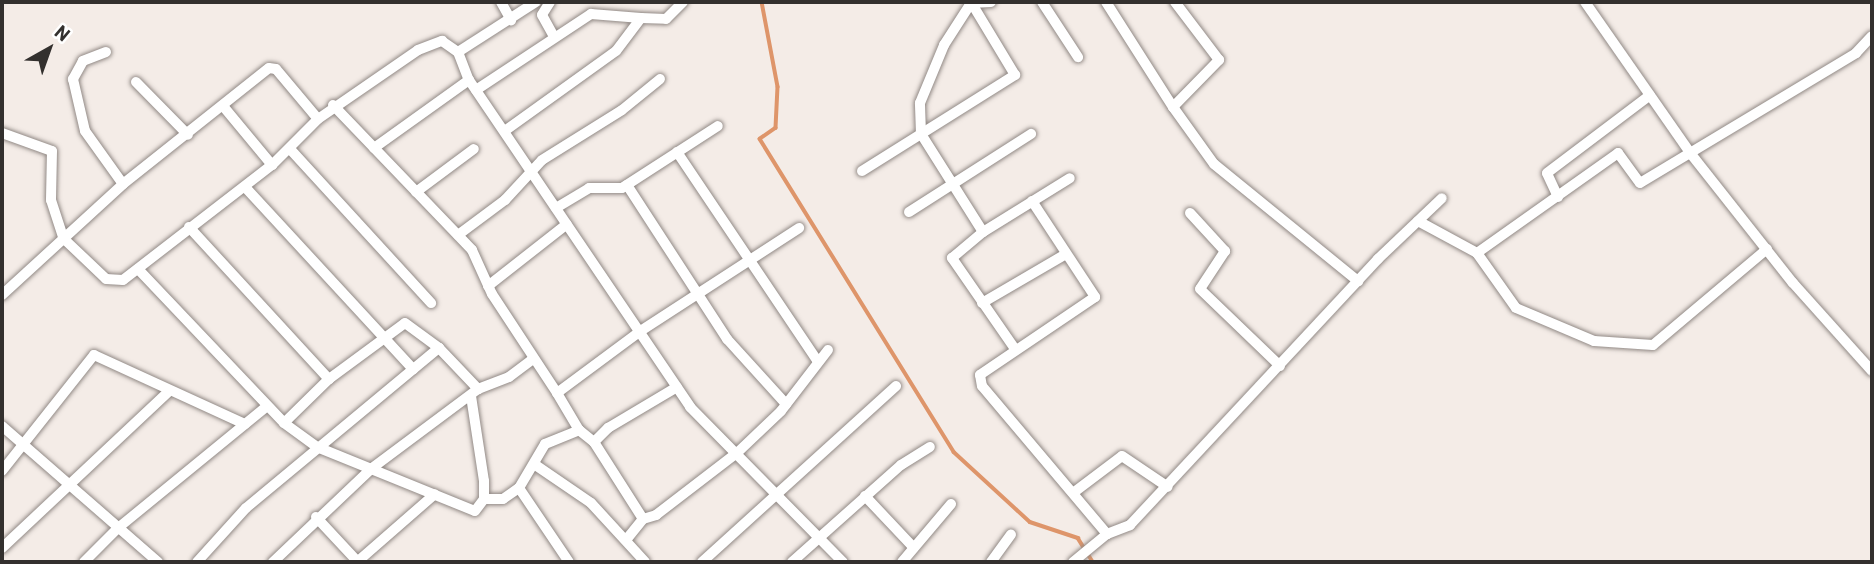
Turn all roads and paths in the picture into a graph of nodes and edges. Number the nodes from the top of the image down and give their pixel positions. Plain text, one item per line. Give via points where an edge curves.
1 (501, 2) edge
2 (616, 2) edge
3 (683, 2) edge
4 (971, 2) edge
5 (991, 2) edge
6 (1042, 2) edge
7 (1106, 2) edge
8 (1175, 2) edge
9 (1585, 2) edge
10 (541, 4) edge
11 (608, 12) junction
12 (641, 18) junction
13 (511, 20) junction
14 (1872, 36) edge
15 (554, 37) junction
16 (106, 52) dead end
17 (458, 52) junction
18 (1078, 57) dead end
19 (660, 79) dead end
20 (468, 80) junction
21 (136, 82) dead end
22 (476, 90) junction
23 (1650, 95) junction
24 (333, 105) junction
25 (223, 106) junction
26 (1173, 107) junction
27 (318, 119) junction
28 (718, 126) dead end
29 (506, 130) junction
30 (2, 133) edge
31 (921, 134) junction
32 (1031, 134) dead end
33 (188, 135) junction
34 (374, 148) junction
35 (289, 149) junction
36 (474, 149) dead end
37 (677, 152) junction
38 (1691, 154) junction
39 (272, 165) junction
40 (862, 171) dead end
41 (533, 173) junction
42 (1070, 178) dead end
43 (952, 183) junction
44 (123, 184) junction
45 (627, 185) junction
46 (245, 187) junction
47 (416, 192) junction
48 (1558, 197) junction
49 (1442, 198) dead end
50 (1032, 201) junction
51 (556, 208) junction
52 (909, 212) dead end
53 (1190, 213) dead end
54 (1418, 221) junction
55 (567, 224) junction
56 (189, 227) junction
57 (799, 228) dead end
58 (983, 232) junction
59 (458, 234) junction
60 (63, 238) junction
61 (1767, 248) junction
62 (1477, 253) junction
63 (1066, 254) junction
64 (752, 261) junction
65 (138, 269) junction
66 (1358, 281) junction
67 (488, 286) junction
68 (2, 295) edge
69 (697, 296) junction
70 (431, 303) dead end
71 (982, 303) junction
72 (639, 332) junction
73 (384, 338) junction
74 (439, 348) junction
75 (1015, 349) junction
76 (828, 350) dead end
77 (533, 359) junction
78 (817, 360) junction
79 (1280, 366) junction
80 (413, 369) junction
81 (1872, 371) edge
82 (329, 379) junction
83 (895, 386) dead end
84 (677, 387) junction
85 (169, 391) junction
86 (475, 393) junction
87 (557, 393) junction
88 (786, 404) junction
89 (266, 407) junction
90 (284, 423) junction
91 (245, 424) junction
92 (2, 426) edge
93 (579, 430) junction
94 (594, 442) junction
95 (24, 444) junction
96 (317, 447) junction
97 (930, 447) dead end
98 (738, 452) junction
99 (534, 464) junction
100 (372, 468) junction
101 (2, 471) edge
102 (72, 483) junction
103 (1168, 487) junction
104 (519, 488) junction
105 (1073, 493) junction
106 (435, 494) junction
107 (779, 496) junction
108 (865, 496) junction
109 (484, 499) junction
110 (951, 504) dead end
111 (316, 517) junction
112 (643, 519) junction
113 (118, 528) junction
114 (1011, 534) dead end
115 (1107, 534) junction
116 (817, 538) junction
117 (626, 540) junction
118 (2, 548) edge
119 (914, 548) junction
120 (84, 562) edge
121 (158, 562) edge
122 (197, 562) edge
123 (273, 562) edge
124 (357, 562) edge
125 (569, 562) edge
126 (645, 562) edge
127 (702, 562) edge
128 (792, 562) edge
129 (843, 562) edge
130 (902, 562) edge
131 (991, 562) edge
132 (1073, 562) edge

1 - 13 street
2 - 11 street
3 - 12 street via 666,19
4 - 5 street
4 - 31 street via 944,45 920,103
4 - 31 street via 1015,75
6 - 18 street
7 - 26 street
8 - 26 street via 1219,60
9 - 23 street
10 - 13 street
10 - 15 street
11 - 12 street
11 - 15 street via 591,14
12 - 29 street via 616,51
13 - 17 street
14 - 38 street via 1856,53
15 - 22 street
16 - 44 street via 83,61 73,79 85,131
17 - 20 street
17 - 24 street via 442,41 418,50
19 - 41 street via 622,110 542,160
20 - 22 street
20 - 34 street
21 - 33 street
22 - 29 street
23 - 38 street
23 - 48 street via 1547,173
24 - 27 street
24 - 34 street
25 - 27 street via 269,68 276,69
25 - 33 street
25 - 39 street
26 - 66 street via 1214,164
27 - 35 street
28 - 37 street
29 - 41 street
30 - 60 street via 54,155 51,200
31 - 40 street
31 - 43 street
32 - 43 street
33 - 44 street
34 - 47 street
35 - 39 street
35 - 70 street
36 - 47 street
37 - 45 street
37 - 64 street
38 - 48 street via 1640,183 1618,153
38 - 61 street
39 - 46 street
41 - 51 street
41 - 59 street
42 - 50 street
43 - 52 street
43 - 58 street
44 - 60 street
45 - 51 street via 589,188
45 - 69 street
46 - 56 street
46 - 73 street
47 - 59 street
48 - 62 street
49 - 54 street
50 - 58 street
50 - 63 street
51 - 55 street
53 - 79 street via 1225,251 1200,289
54 - 62 street
54 - 66 street
55 - 67 street
55 - 72 street
56 - 65 street
56 - 82 street
57 - 64 street
58 - 71 street via 951,258
59 - 67 street via 472,250
60 - 65 street via 106,279 124,280
60 - 68 street
61 - 62 street via 1653,345 1594,341 1516,308
61 - 81 street
63 - 71 street
63 - 75 street via 1095,297
64 - 69 street
64 - 78 street
65 - 89 street
66 - 79 street
67 - 77 street
69 - 72 street
69 - 88 street via 755,374
71 - 75 street
72 - 84 street
72 - 87 street
73 - 74 street via 407,324
73 - 80 street
73 - 82 street
74 - 80 street
74 - 86 street
75 - 105 street via 980,375 982,386
76 - 78 street
77 - 86 street
77 - 87 street
78 - 88 street
79 - 103 street
80 - 96 street
82 - 90 street
83 - 107 street
84 - 94 street via 608,428
84 - 98 street via 690,407
85 - 91 street
85 - 95 street via 94,355
85 - 102 street
86 - 100 street
86 - 109 street
87 - 93 street
88 - 98 street
89 - 90 street
89 - 91 street
90 - 96 street
91 - 113 street
92 - 95 street
93 - 94 street
93 - 99 street via 545,444
94 - 112 street
95 - 101 street
95 - 102 street
96 - 100 street
96 - 122 street via 246,508
97 - 108 street
98 - 107 street
98 - 112 street via 656,515
99 - 104 street
99 - 117 street via 591,502
100 - 106 street
100 - 111 street
102 - 113 street
102 - 118 street
103 - 105 street via 1122,456
103 - 115 street via 1130,525
104 - 109 street via 503,499
104 - 125 street
105 - 115 street
106 - 109 street via 475,511
106 - 124 street
107 - 116 street
107 - 127 street
108 - 116 street
108 - 119 street
110 - 119 street
111 - 123 street
111 - 124 street
112 - 117 street
113 - 120 street
113 - 121 street
114 - 131 street
115 - 132 street
116 - 128 street
116 - 129 street
117 - 126 street
119 - 130 street

